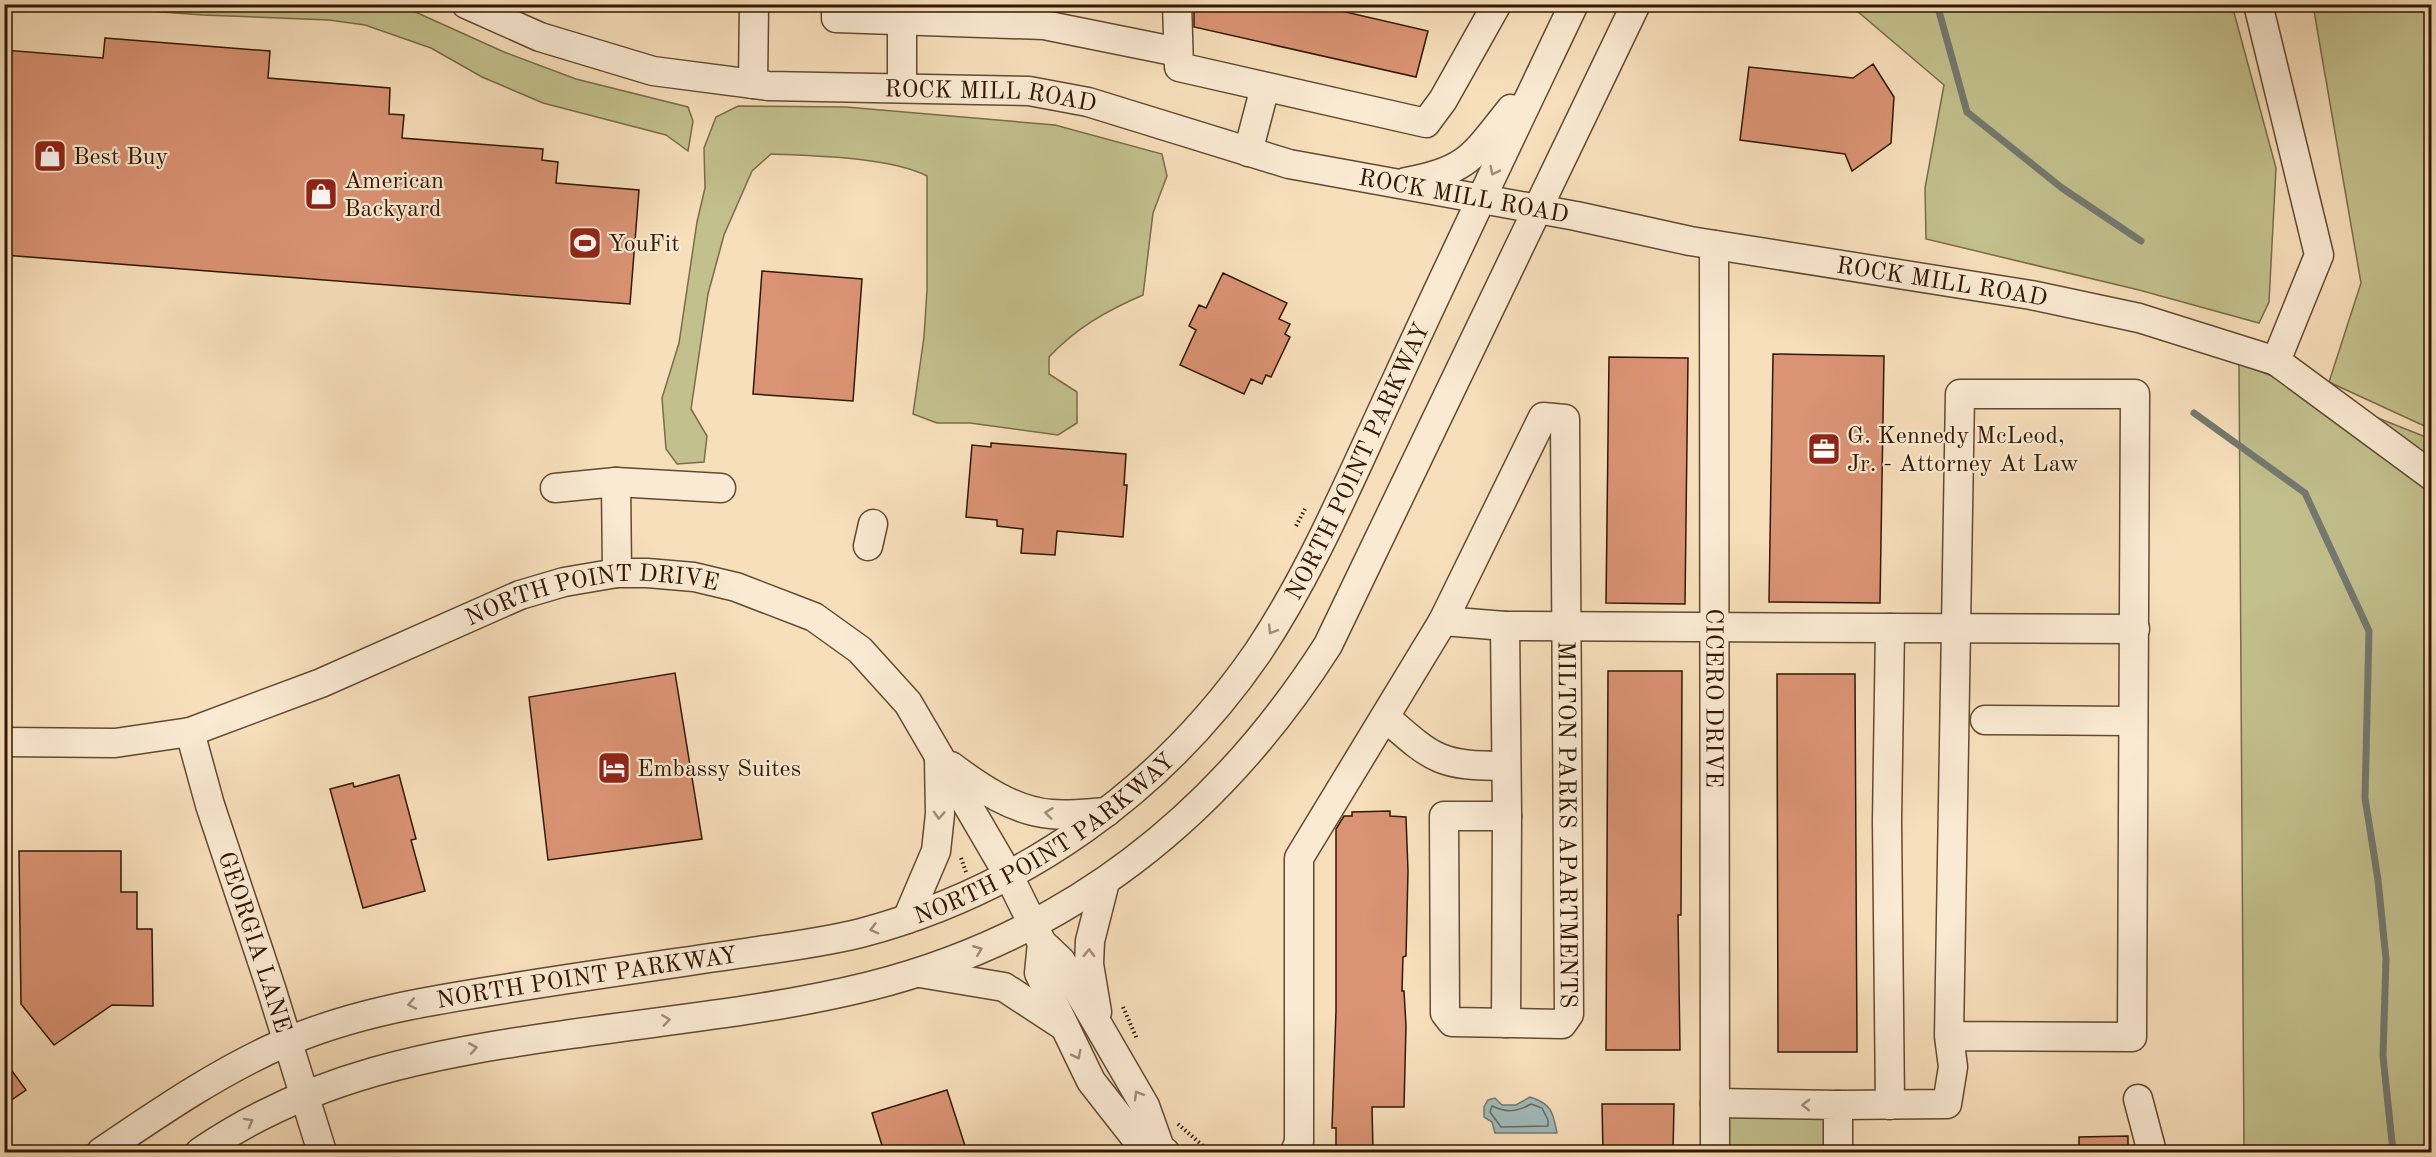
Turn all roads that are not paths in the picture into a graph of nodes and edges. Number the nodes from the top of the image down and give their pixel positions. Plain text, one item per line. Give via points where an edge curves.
1 (466, 4) edge
2 (754, 4) edge
3 (836, 4) edge
4 (1177, 4) edge
5 (1497, 4) edge
6 (1574, 4) edge
7 (1636, 4) edge
8 (2258, 4) edge
9 (902, 12) edge
10 (1178, 52) junction
11 (1541, 73) junction
12 (753, 84) junction
13 (902, 87) junction
14 (1265, 87) junction
15 (1248, 152) junction
16 (1394, 184) junction
17 (1480, 200) junction
18 (1539, 210) junction
19 (1714, 245) junction
20 (2277, 361) junction
21 (2432, 476) edge
22 (616, 482) junction
23 (555, 488) dead end
24 (721, 488) dead end
25 (617, 573) junction
26 (1443, 621) junction
27 (1505, 626) junction
28 (1566, 626) junction
29 (1715, 627) junction
30 (1890, 628) junction
31 (2135, 629) junction
32 (1956, 630) junction
33 (1385, 717) junction
34 (1985, 720) dead end
35 (2133, 720) junction
36 (190, 732) junction
37 (4, 742) edge
38 (939, 756) junction
39 (1506, 766) junction
40 (1107, 812) junction
41 (1507, 816) junction
42 (1009, 876) junction
43 (1105, 882) junction
44 (907, 919) junction
45 (1038, 934) junction
46 (918, 973) junction
47 (1506, 1023) junction
48 (1062, 1025) junction
49 (1101, 1032) junction
50 (1949, 1036) junction
51 (286, 1042) junction
52 (302, 1095) junction
53 (2139, 1099) dead end
54 (1715, 1103) junction
55 (1838, 1105) junction
56 (1890, 1105) junction
57 (1162, 1150) edge
58 (101, 1152) edge
59 (200, 1152) edge
60 (322, 1152) edge
61 (1295, 1152) edge
62 (1715, 1152) edge
63 (1838, 1152) edge
64 (2152, 1152) edge

1 - 12 street, ROCK MILL ROAD via 540,37 605,58 653,71
2 - 12 street
3 - 9 street via 836,18
4 - 10 street
5 - 14 street via 1426,123
6 - 11 street, NORTH POINT PARKWAY
7 - 18 street
8 - 20 street via 2319,255
9 - 10 street via 1044,25
9 - 13 street
10 - 14 street via 1179,67
11 - 16 street via 1458,168 1440,176
11 -> 17 street, NORTH POINT PARKWAY
12 - 13 street, ROCK MILL ROAD
13 - 15 street, ROCK MILL ROAD via 1029,91 1088,102
14 - 15 street
15 - 16 street, ROCK MILL ROAD
16 - 17 street, ROCK MILL ROAD
17 - 18 street, ROCK MILL ROAD
17 -> 40 street, NORTH POINT PARKWAY via 1342,495 1280,616 1217,707 1172,756
18 - 19 street, ROCK MILL ROAD
18 - 43 street via 1345,611 1303,684 1275,723 1218,788
19 - 20 street, ROCK MILL ROAD via 2031,295 2139,318
19 - 29 street, CICERO DRIVE
20 - 21 street, ROCK MILL ROAD
22 - 23 street
22 - 24 street
22 - 25 street
25 - 36 street, NORTH POINT DRIVE via 520,595 321,682
25 - 38 street, NORTH POINT DRIVE via 694,577 735,587 814,617 860,650 908,703
26 - 27 street, MILTON PARKS APARTMENTS
26 - 28 street, MILTON PARKS APARTMENTS via 1543,417 1565,419
26 - 33 street, MILTON PARKS APARTMENTS
27 - 28 street, MILTON PARKS APARTMENTS
27 - 39 street
28 - 29 street, MILTON PARKS APARTMENTS
28 - 47 street, MILTON PARKS APARTMENTS via 1569,1014 1562,1024
29 - 30 street, MILTON PARKS APARTMENTS
29 - 54 street, CICERO DRIVE
30 - 32 street, MILTON PARKS APARTMENTS
30 - 56 street
31 - 32 street, MILTON PARKS APARTMENTS
31 - 32 street via 2135,394 2076,393 1960,394
31 - 35 street
32 - 50 street
33 - 39 street via 1423,751 1446,762
33 - 61 street, MILTON PARKS APARTMENTS via 1299,858 1299,1142
34 - 35 street
35 - 50 street via 2132,1037
36 - 37 street, NORTH POINT DRIVE via 115,743
36 - 51 street, GEORGIA LANE
40 -> 38 street via 1052,814 1027,809 981,788
38 - 42 street, NORTH POINT DRIVE
38 -> 44 street via 936,850
39 - 41 street
40 - 42 street, NORTH POINT PARKWAY via 1060,848
41 - 47 street
41 - 47 street, MILTON PARKS APARTMENTS via 1444,816 1445,1013 1452,1022
42 - 44 street, NORTH POINT PARKWAY
42 - 45 street, NORTH POINT DRIVE
43 - 45 street
49 -> 43 street via 1089,964 1090,941
44 -> 51 street, NORTH POINT PARKWAY via 817,942 406,1005
46 -> 45 street via 981,949
45 - 48 street via 1039,973
45 - 49 street, NORTH POINT DRIVE via 1061,961
46 - 48 street via 1004,987
52 -> 46 street via 369,1071 443,1054 834,994
48 -> 57 street via 1091,1082 1117,1116 1134,1136
57 -> 49 street, NORTH POINT DRIVE via 1145,1106
50 - 56 street via 1953,1067 1947,1104
51 - 52 street, GEORGIA LANE
51 - 58 street, NORTH POINT PARKWAY via 203,1084
59 -> 52 street
52 - 60 street, GEORGIA LANE
53 - 64 street
55 -> 54 street
54 - 62 street, CICERO DRIVE
55 - 56 street
55 - 63 street

